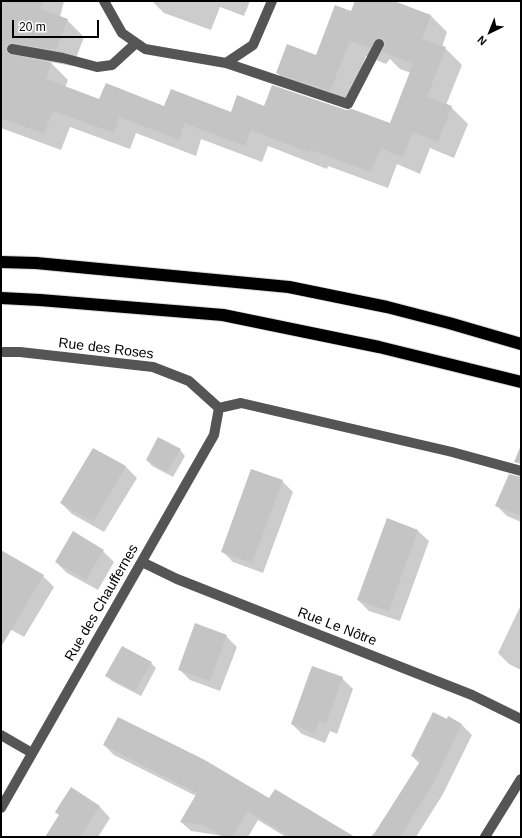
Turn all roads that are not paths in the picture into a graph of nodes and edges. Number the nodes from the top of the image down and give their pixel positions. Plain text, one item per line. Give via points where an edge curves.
1 (104, 1) edge
2 (272, 1) edge
3 (136, 43) junction
4 (379, 44) dead end
5 (12, 49) dead end
6 (226, 63) junction
7 (1, 262) edge
8 (1, 298) edge
9 (521, 344) edge
10 (1, 352) edge
11 (521, 382) edge
12 (218, 408) junction
13 (521, 470) edge
14 (142, 562) junction
15 (521, 719) edge
16 (1, 735) edge
17 (32, 753) junction
18 (521, 779) edge
19 (1, 808) edge
20 (485, 837) edge

1 - 3 street via 122,33
2 - 6 street via 253,45
3 - 5 street via 112,65 97,68 63,58
3 - 6 street via 145,49
4 - 6 street via 348,104
7 - 9 highway via 36,263 289,287 387,307
8 - 11 highway via 223,315 379,347
10 - 12 street, Rue des Roses via 153,367 189,382
12 - 13 street via 241,403
12 - 14 street, Rue des Chauffernes via 214,435
14 - 15 street, Rue Le Nôtre via 178,579 472,695
14 - 17 street, Rue des Chauffernes
16 - 17 street
17 - 19 street, Rue des Chauffernes
18 - 20 street

